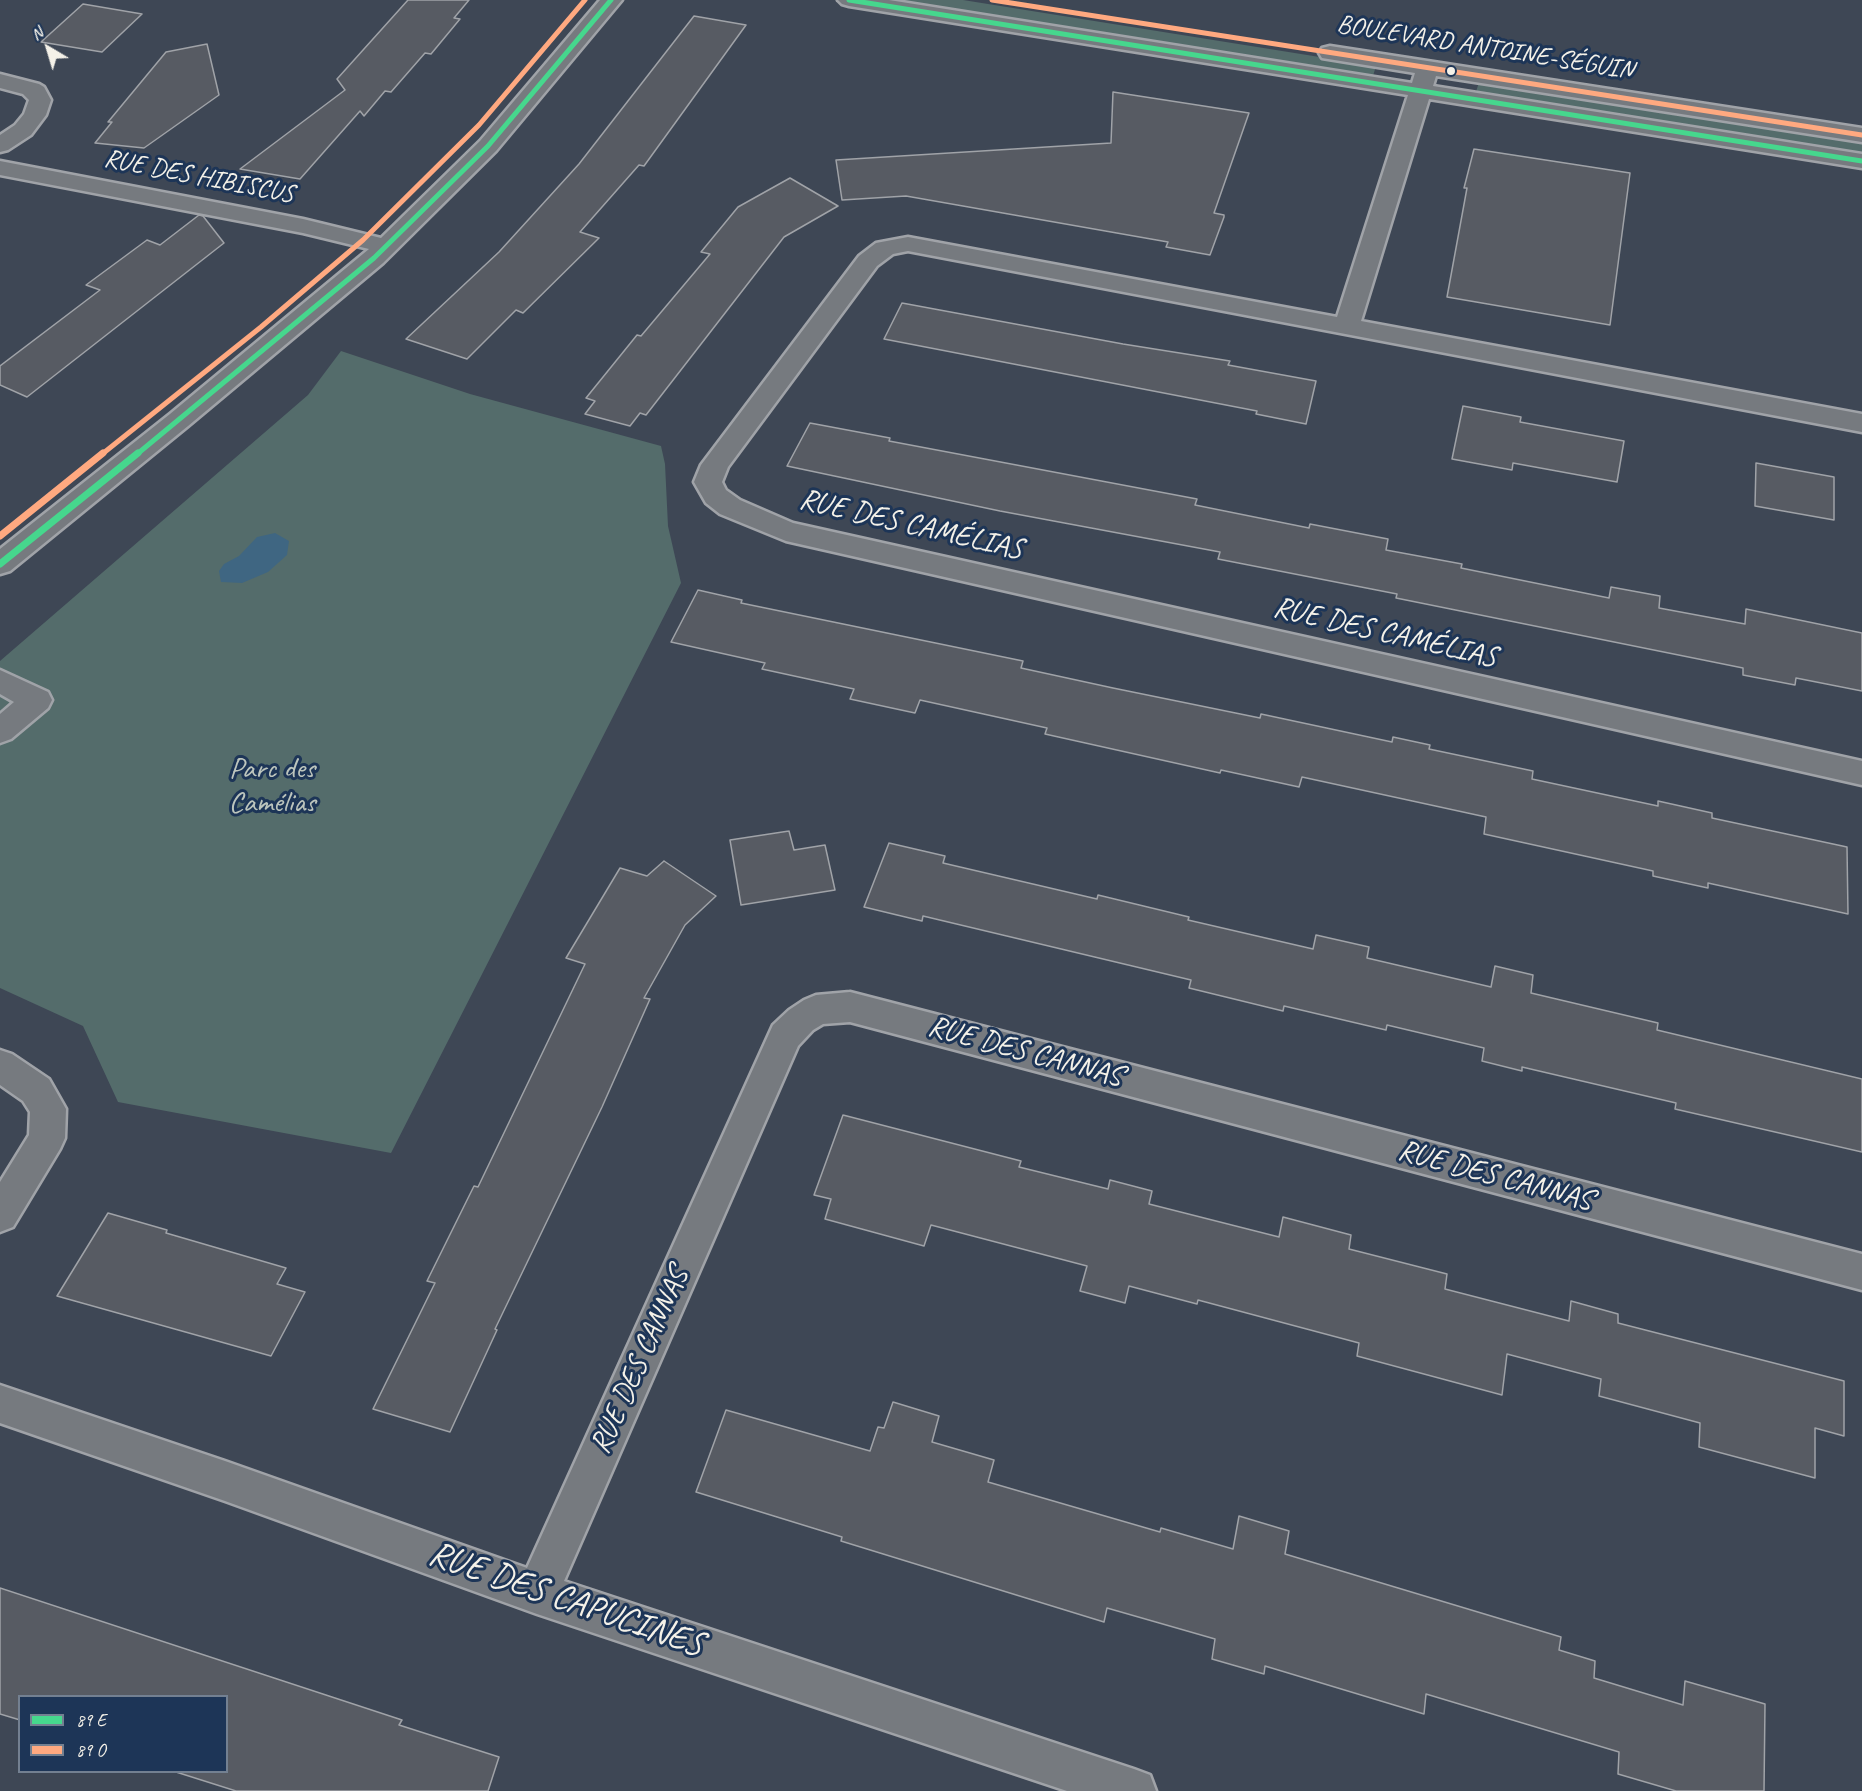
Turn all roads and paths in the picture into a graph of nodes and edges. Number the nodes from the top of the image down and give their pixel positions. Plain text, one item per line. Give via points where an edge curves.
1 (585, 0) edge
2 (611, 0) edge
3 (849, 0) edge
4 (992, 0) edge
5 (1428, 68) junction
6 (0, 81) edge
7 (1421, 91) junction
8 (1862, 135) edge
9 (0, 145) edge
10 (1862, 161) edge
11 (0, 168) edge
12 (375, 243) junction
13 (1347, 326) junction
14 (1862, 423) edge
15 (0, 536) edge
16 (0, 564) edge
17 (0, 681) edge
18 (0, 731) edge
19 (1862, 773) edge
20 (0, 1065) edge
21 (0, 1215) edge
22 (1862, 1272) edge
23 (0, 1404) edge
24 (537, 1593) junction
25 (1134, 1791) edge

1 - 12 street
2 - 12 street via 488,146
3 - 7 street, BOULEVARD ANTOINE-SÉGUIN
4 - 5 street, BOULEVARD ANTOINE-SÉGUIN
5 - 7 street
5 - 8 street, BOULEVARD ANTOINE-SÉGUIN
6 - 9 street via 31,89 40,100 35,115 22,130
7 - 10 street, BOULEVARD ANTOINE-SÉGUIN
7 - 13 street
11 - 12 street, RUE DES HIBISCUS
12 - 15 street via 261,327
12 - 16 street via 252,360
13 - 14 street, RUE DES CAMÉLIAS
13 - 19 street, RUE DES CAMÉLIAS via 918,245 892,246 868,261 715,465 708,482 716,496 730,507 786,531
17 - 18 street via 37,700
20 - 21 street via 36,1090 48,1109 47,1138
22 - 24 street, RUE DES CANNAS via 850,1007 816,1011 785,1036
23 - 24 street, RUE DES CAPUCINES
24 - 25 street, RUE DES CAPUCINES

